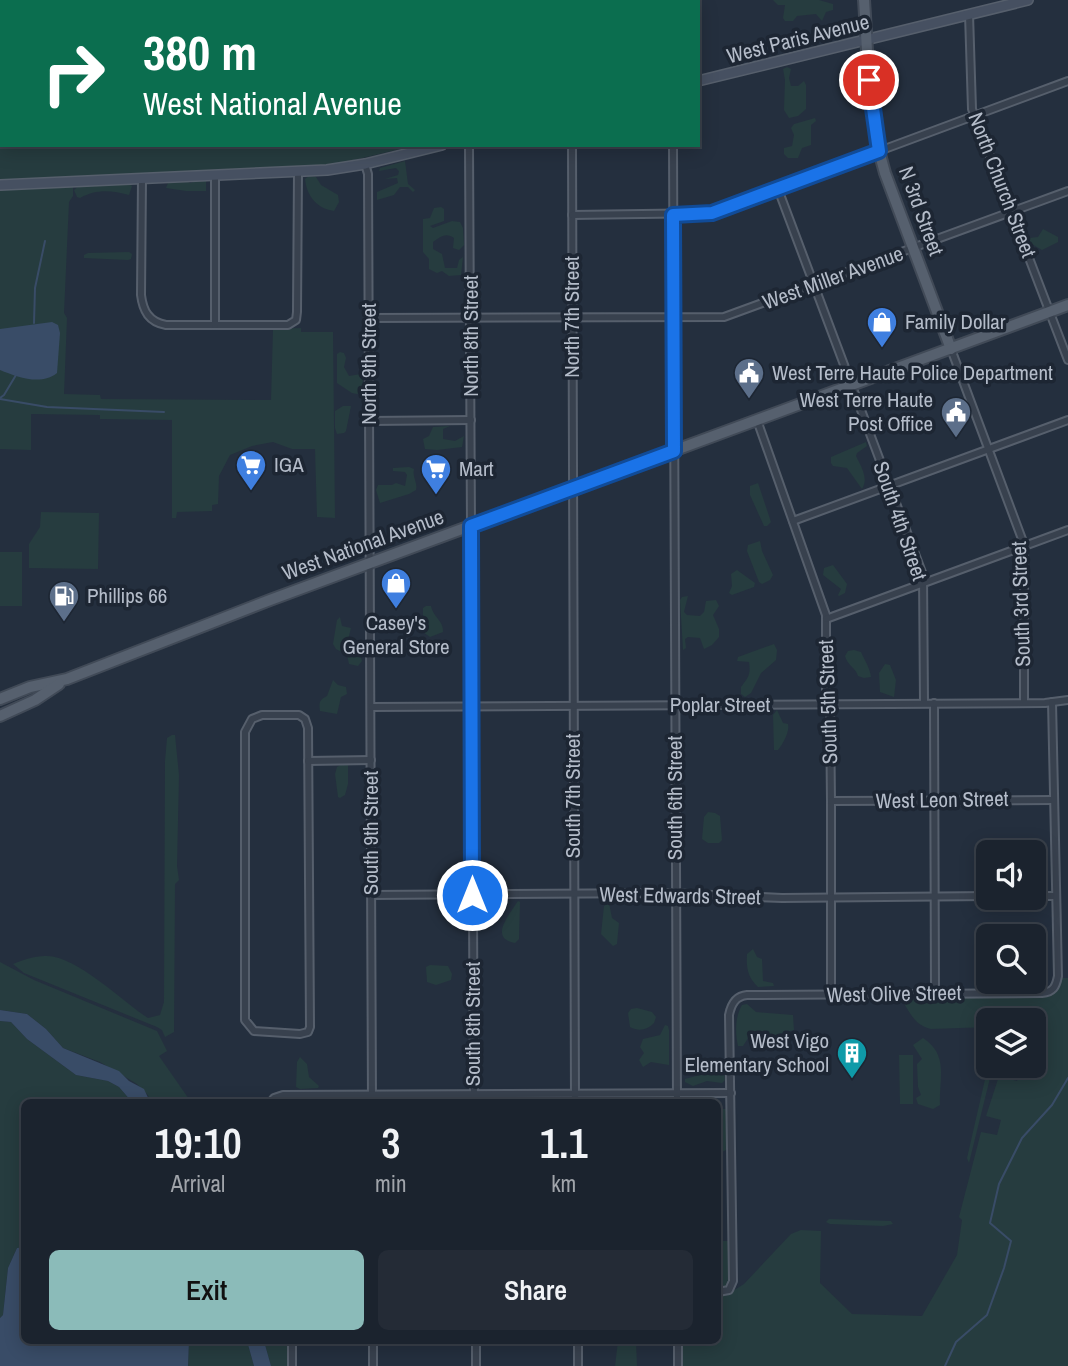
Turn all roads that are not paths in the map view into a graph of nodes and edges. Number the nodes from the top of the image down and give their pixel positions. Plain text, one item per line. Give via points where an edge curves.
1 (864, 0) edge
2 (1028, 0) edge
3 (996, 4) edge
4 (969, 14) junction
5 (866, 40) junction
6 (1068, 80) edge
7 (700, 81) edge
8 (974, 115) junction
9 (434, 147) edge
10 (470, 147) edge
11 (572, 147) edge
12 (673, 147) edge
13 (879, 151) junction
14 (365, 164) junction
15 (298, 172) junction
16 (215, 176) junction
17 (142, 179) junction
18 (0, 185) edge
19 (778, 188) junction
20 (1068, 191) edge
21 (1012, 211) junction
22 (572, 215) junction
23 (673, 215) junction
24 (914, 248) junction
25 (814, 285) junction
26 (1068, 305) edge
27 (1050, 312) junction
28 (471, 317) junction
29 (572, 317) junction
30 (674, 317) junction
31 (369, 318) junction
32 (215, 325) junction
33 (951, 349) junction
34 (1068, 360) edge
35 (853, 385) junction
36 (471, 420) junction
37 (757, 420) junction
38 (1068, 420) edge
39 (370, 421) junction
40 (988, 450) junction
41 (674, 451) junction
42 (890, 486) junction
43 (572, 489) junction
44 (793, 521) junction
45 (471, 526) junction
46 (1068, 530) edge
47 (1023, 546) junction
48 (370, 563) junction
49 (924, 583) junction
50 (826, 619) junction
51 (67, 679) junction
52 (0, 699) edge
53 (1068, 700) edge
54 (1052, 702) junction
55 (934, 703) junction
56 (1024, 703) junction
57 (828, 704) junction
58 (924, 704) junction
59 (572, 705) junction
60 (674, 705) junction
61 (472, 706) junction
62 (372, 707) junction
63 (0, 716) edge
64 (371, 760) junction
65 (308, 761) junction
66 (934, 800) junction
67 (1053, 800) junction
68 (831, 801) junction
69 (574, 894) junction
70 (676, 894) junction
71 (371, 895) junction
72 (472, 895) junction
73 (976, 896) edge
74 (1046, 896) edge
75 (1056, 896) junction
76 (831, 897) junction
77 (934, 897) junction
78 (935, 993) junction
79 (831, 995) junction
80 (474, 1093) junction
81 (575, 1093) junction
82 (677, 1093) junction
83 (732, 1093) junction
84 (372, 1094) junction
85 (275, 1099) edge
86 (372, 1099) edge
87 (474, 1099) edge
88 (575, 1099) edge
89 (677, 1099) edge
90 (721, 1291) edge
91 (292, 1344) edge
92 (373, 1344) edge
93 (476, 1344) edge
94 (578, 1344) edge
95 (678, 1344) edge
96 (292, 1366) edge
97 (373, 1366) edge
98 (476, 1366) edge
99 (578, 1366) edge
100 (678, 1366) edge

1 - 5 main road, N 3rd Street
2 - 3 main road, West Paris Avenue
3 - 4 main road, West Paris Avenue
4 - 5 main road, West Paris Avenue
4 - 8 street, North Church Street
5 - 7 main road, West Paris Avenue
5 - 13 main road, N 3rd Street
6 - 8 street
8 - 13 street
8 - 21 street, North Church Street
9 - 14 main road
10 - 28 street, North 8th Street
11 - 22 street, North 7th Street
12 - 23 street, South 6th Street
13 - 19 street
13 - 24 main road, N 3rd Street
14 - 15 main road
14 - 31 street, North 9th Street
15 - 16 main road
15 - 32 street via 296,320 288,325
16 - 17 main road
16 - 32 street
17 - 18 main road
17 - 32 street via 143,307 158,323
19 - 23 street via 706,214
19 - 25 street, South 4th Street
20 - 21 street, West Miller Avenue
21 - 24 street, West Miller Avenue
21 - 27 street, North Church Street
22 - 23 street
22 - 29 street, North 7th Street
23 - 30 street, South 6th Street
24 - 25 street, West Miller Avenue
24 - 33 main road, N 3rd Street
25 - 30 street, West Miller Avenue via 730,316
25 - 35 street, South 4th Street
26 - 27 main road, West National Avenue
27 - 33 main road, West National Avenue
27 - 34 street, North Church Street
28 - 29 street
28 - 31 street
28 - 36 street, North 8th Street
29 - 30 street, West Miller Avenue
29 - 43 street, North 7th Street
30 - 41 street, South 6th Street
31 - 39 street, North 9th Street
33 - 35 main road, West National Avenue
33 - 40 street, South 3rd Street
35 - 37 main road, West National Avenue
35 - 42 street, South 4th Street
36 - 39 street
36 - 45 street, North 8th Street
37 - 41 main road, West National Avenue
37 - 44 street, South 5th Street
38 - 40 street
39 - 48 street, North 9th Street
40 - 42 street
40 - 47 street, South 3rd Street
41 - 43 main road, West National Avenue
41 - 60 street, South 6th Street
42 - 44 street
42 - 49 street, South 4th Street
43 - 45 main road, West National Avenue
43 - 59 street, South 7th Street
44 - 50 street, South 5th Street
45 - 48 main road, West National Avenue
45 - 61 street, South 8th Street
46 - 47 street
47 - 49 street
47 - 56 street, South 3rd Street
48 - 51 main road, West National Avenue
48 - 62 street, South 9th Street
49 - 50 street
49 - 58 street, South 4th Street
50 - 57 street, South 5th Street
51 - 52 main road, West National Avenue
51 - 63 main road, West National Avenue
53 - 54 street, Poplar Street
54 - 56 street, Poplar Street
54 - 67 street
55 - 56 street, Poplar Street
55 - 58 street, Poplar Street
55 - 66 street
57 - 58 street, Poplar Street
57 - 60 street, Poplar Street
57 - 68 street, South 5th Street
59 - 60 street, Poplar Street
59 - 61 street, Poplar Street
59 - 69 street, South 7th Street
60 - 70 street, South 6th Street
61 - 62 street, Poplar Street
61 - 72 street, South 8th Street
62 - 64 street, South 9th Street
64 - 65 street
64 - 71 street, South 9th Street
65 - 65 street via 303,717 262,715 248,723 245,1012 250,1028 260,1032 300,1034 310,1027
66 - 67 street, West Leon Street
66 - 68 street, West Leon Street
66 - 77 street
67 - 75 street
68 - 76 street, South 5th Street
69 - 70 street, West Edwards Street
69 - 72 street, West Edwards Street
69 - 81 street, South 7th Street
70 - 76 street, West Edwards Street
70 - 82 street, South 6th Street
71 - 72 street, West Edwards Street
71 - 84 street, South 9th Street
72 - 80 street, South 8th Street
73 - 77 street, West Edwards Street
74 - 75 street
75 - 78 street, West Olive Street via 1058,976 1054,990
76 - 77 street, West Edwards Street
76 - 79 street, South 5th Street
77 - 78 street
78 - 79 street, West Olive Street
79 - 83 street, West Olive Street via 747,995 735,1000 729,1015
80 - 81 street
80 - 84 street
80 - 87 street, South 8th Street
81 - 82 street
81 - 88 street, South 7th Street
82 - 83 street
82 - 89 street, South 6th Street
83 - 90 street via 732,1285
84 - 85 street via 283,1094
84 - 86 street, South 9th Street
91 - 96 street
92 - 97 street
93 - 98 street
94 - 99 street
95 - 100 street

